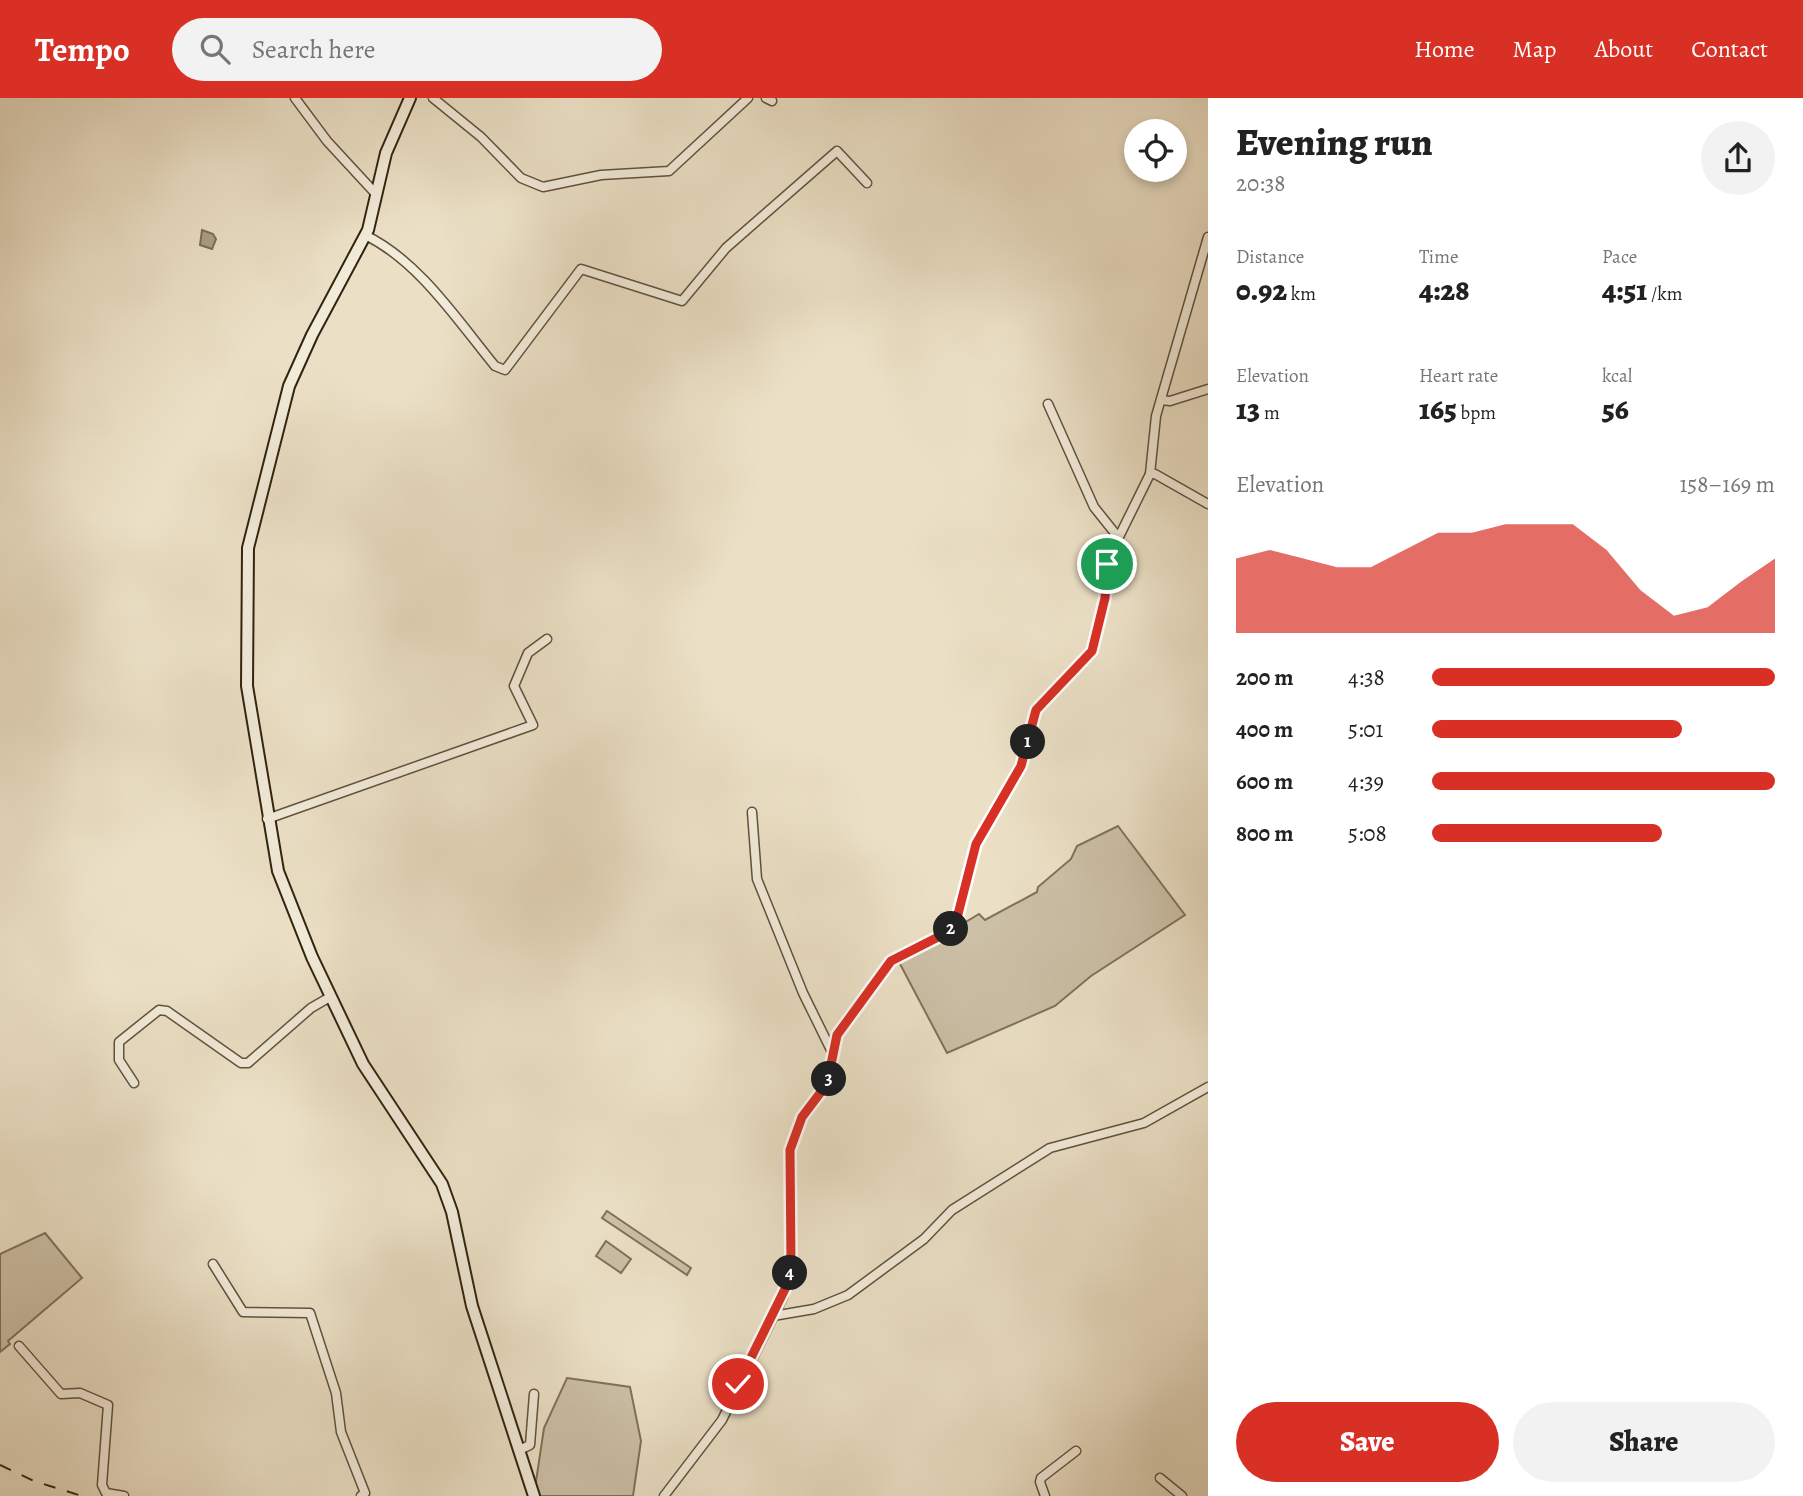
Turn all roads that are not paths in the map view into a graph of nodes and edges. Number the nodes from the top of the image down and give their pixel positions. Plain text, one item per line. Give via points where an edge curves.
1 (295, 98) edge
2 (410, 98) edge
3 (433, 98) edge
4 (748, 98) edge
5 (867, 183) dead end
6 (375, 193) junction
7 (365, 235) junction
8 (1208, 237) edge
9 (1208, 389) edge
10 (1161, 400) junction
11 (1048, 404) dead end
12 (1150, 474) junction
13 (1208, 504) edge
14 (1118, 537) junction
15 (547, 639) dead end
16 (752, 812) dead end
17 (267, 819) junction
18 (330, 997) junction
19 (832, 1052) junction
20 (134, 1083) dead end
21 (1208, 1087) edge
22 (213, 1264) dead end
23 (773, 1317) junction
24 (19, 1346) dead end
25 (534, 1394) dead end
26 (519, 1450) junction
27 (1076, 1451) dead end
28 (1160, 1478) dead end
29 (124, 1496) edge
30 (361, 1496) edge
31 (534, 1496) edge
32 (664, 1496) edge
33 (1045, 1496) edge
34 (1182, 1496) edge

1 - 6 street
2 - 6 main road
3 - 4 street via 521,178 543,187 601,175 669,171
5 - 7 street via 837,151 726,248 682,300 581,269 505,370 495,366 395,254
6 - 7 main road
7 - 17 main road via 296,365 251,527 247,685
8 - 10 street
9 - 10 street
10 - 12 street
11 - 14 street via 1094,506
12 - 13 street
12 - 14 street
14 - 19 street via 1108,559 1105,598 1092,651 1036,710 1021,766 976,844 956,922 948,932 891,961 841,1028
15 - 17 street via 530,649 514,687 533,725
16 - 19 street via 757,879
17 - 18 main road via 278,872
18 - 20 street via 248,1063 241,1063 159,1010 119,1042 119,1060
18 - 26 main road via 363,1065 442,1184 472,1306
19 - 23 street via 827,1084 802,1117 790,1150 791,1265
21 - 23 street via 1144,1123 1050,1148 952,1210 925,1239 848,1295 814,1309
22 - 30 street via 243,1312 310,1313 336,1394 341,1432 365,1493
23 - 32 street via 722,1420
24 - 29 street via 61,1394 80,1393 108,1405 102,1485 106,1493
25 - 26 street via 530,1445
26 - 31 main road
27 - 33 street via 1041,1478
28 - 34 street

